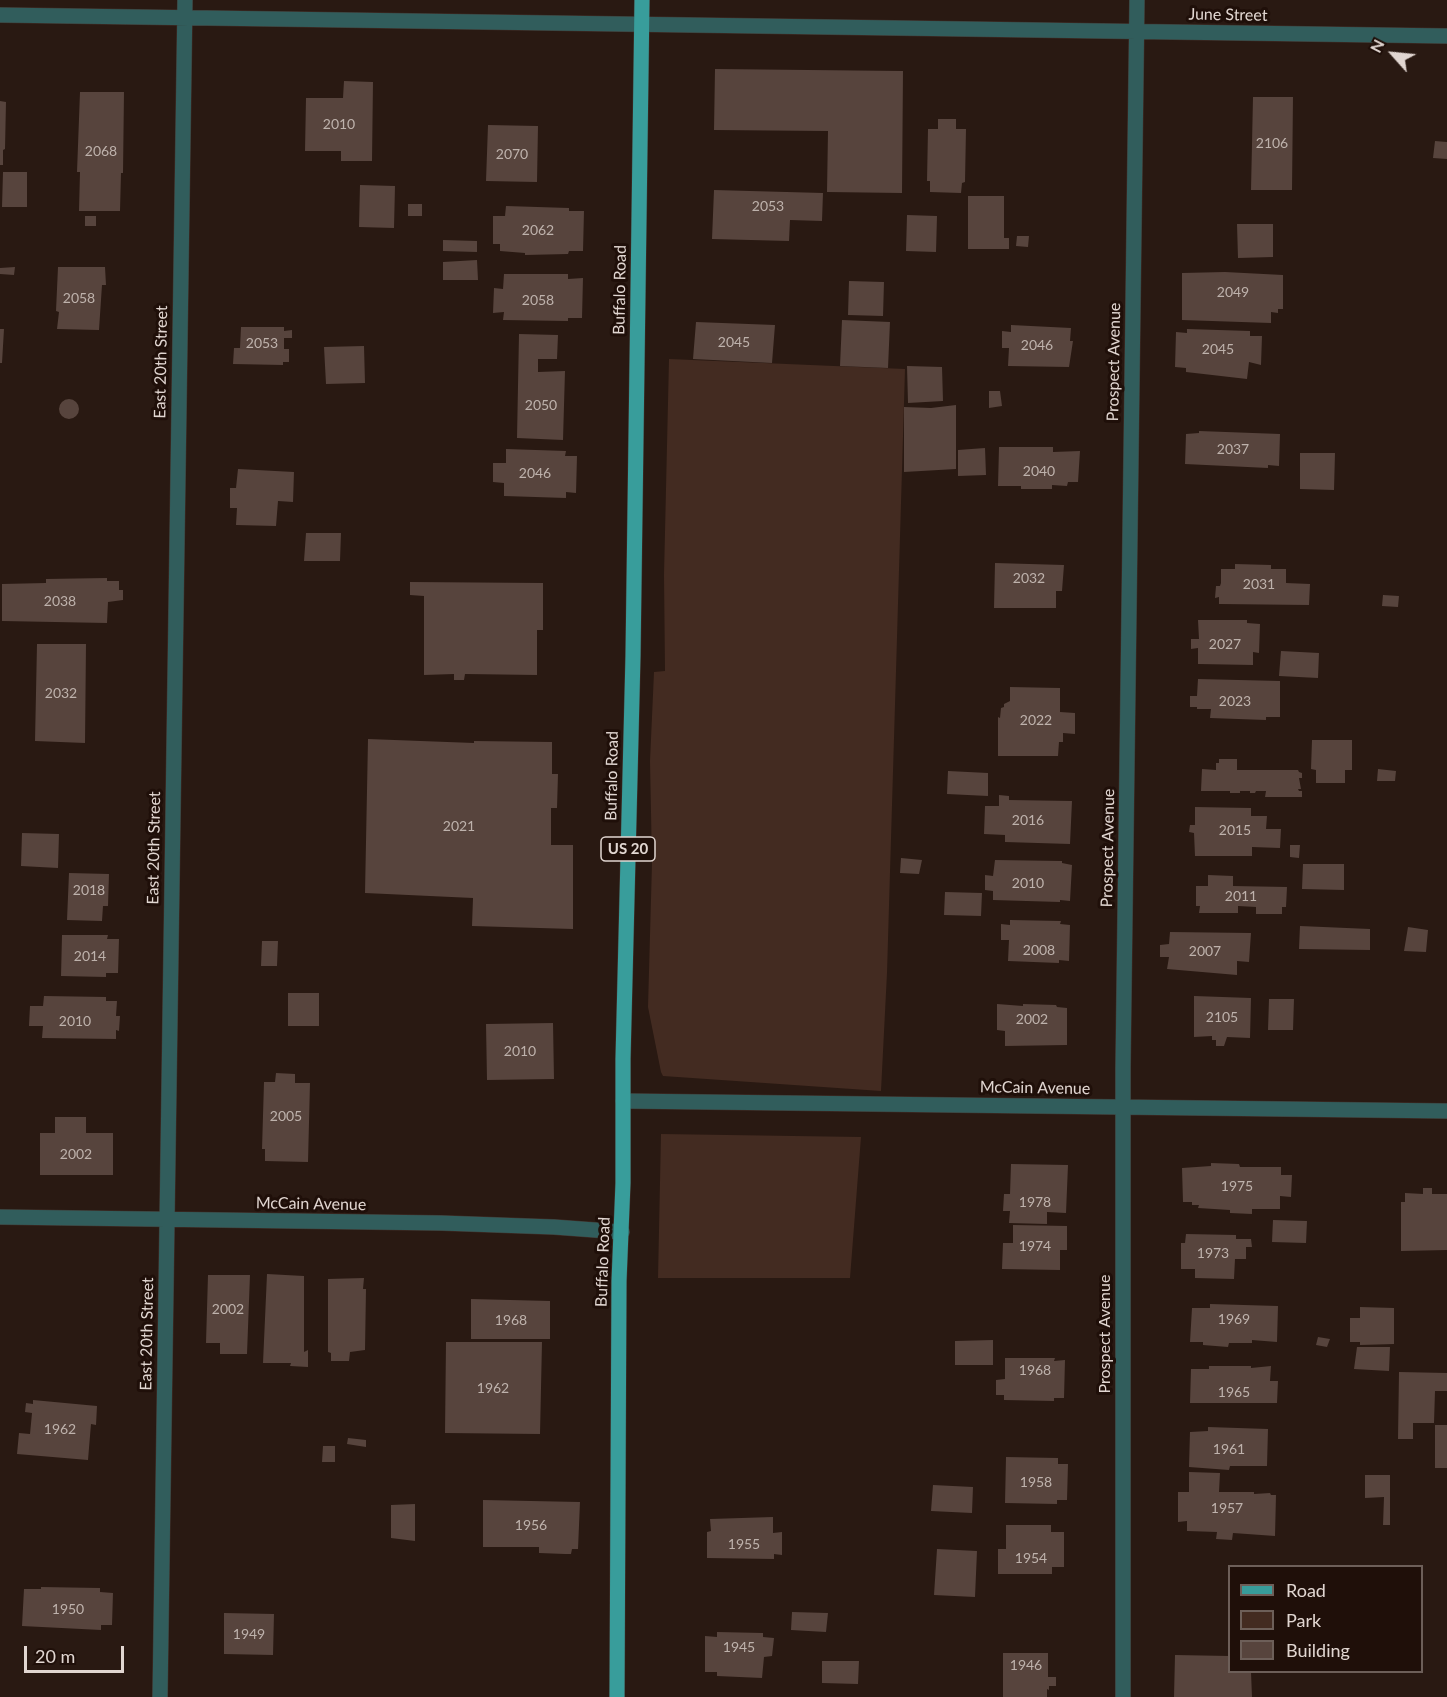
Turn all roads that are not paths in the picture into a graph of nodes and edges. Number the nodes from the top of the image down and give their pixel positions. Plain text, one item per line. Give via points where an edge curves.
1 (185, 0) edge
2 (642, 0) edge
3 (1137, 0) edge
4 (0, 15) edge
5 (185, 18) junction
6 (642, 25) junction
7 (1137, 32) junction
8 (1447, 36) edge
9 (623, 1101) junction
10 (1122, 1107) junction
11 (1447, 1111) edge
12 (0, 1217) edge
13 (167, 1219) junction
14 (622, 1232) junction
15 (160, 1697) edge
16 (617, 1697) edge
17 (1123, 1697) edge

1 - 5 street, East 20th Street
2 - 6 main road, Buffalo Road / US 20
3 - 7 street, Prospect Avenue
4 - 5 street, June Street
5 - 6 street, June Street
5 - 13 street, East 20th Street
6 - 7 street, June Street
6 - 9 main road, Buffalo Road / US 20
7 - 8 street, June Street
7 - 10 street, Prospect Avenue
9 - 10 street, McCain Avenue
9 - 14 main road, Buffalo Road / US 20
10 - 11 street, McCain Avenue
10 - 17 street, Prospect Avenue
12 - 13 street, McCain Avenue
13 - 14 street, McCain Avenue via 475,1224
13 - 15 street, East 20th Street
14 - 16 main road, Buffalo Road / US 20

